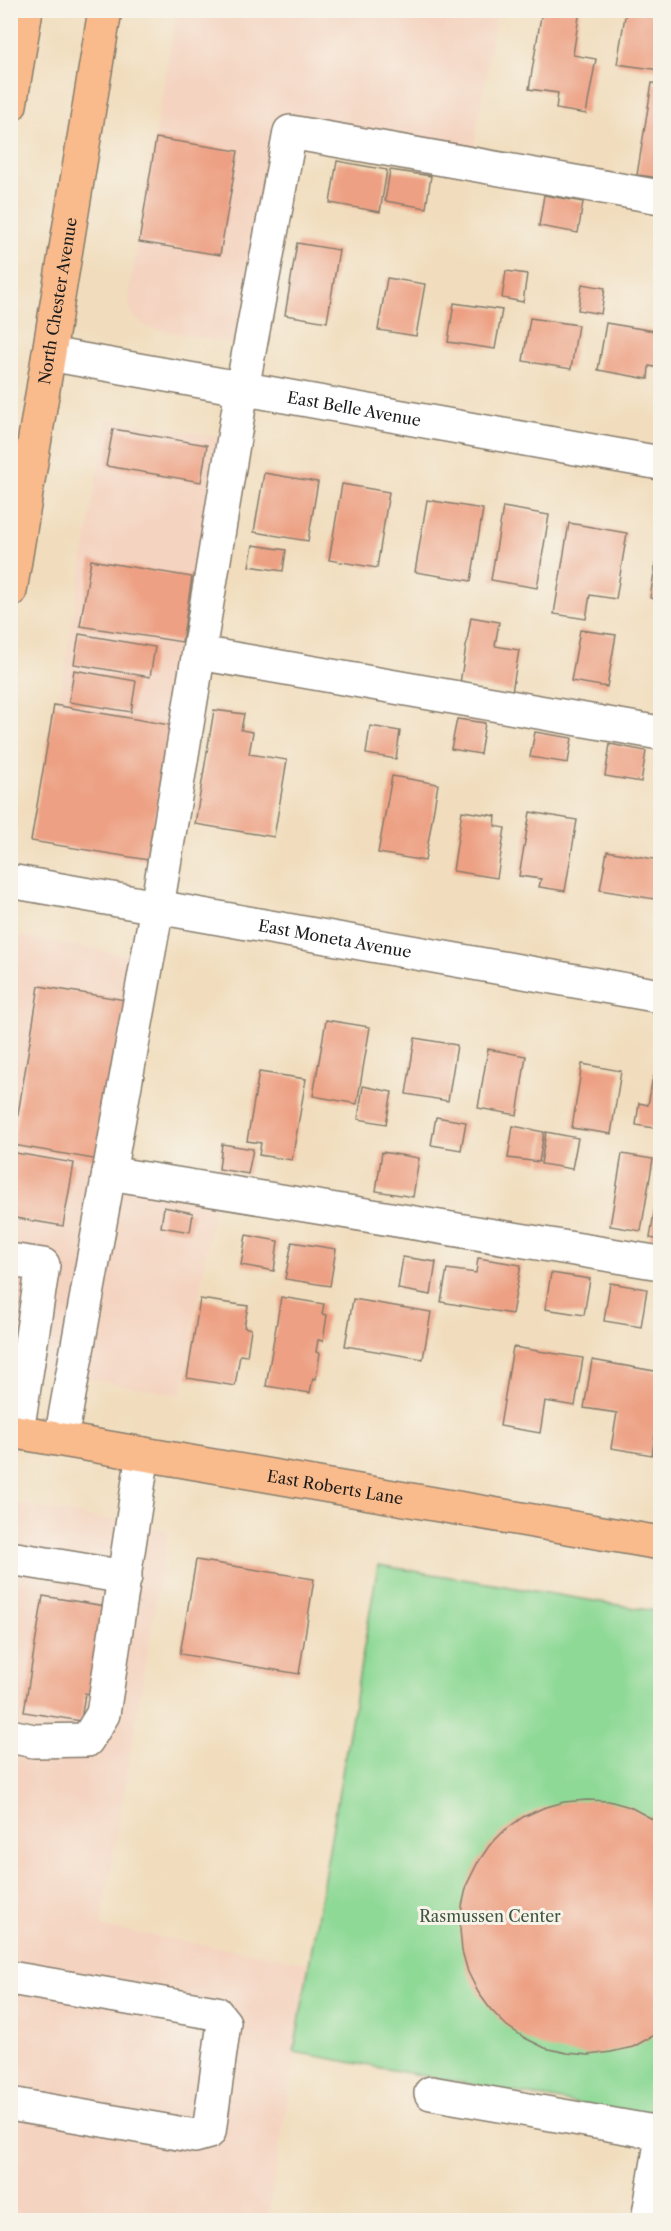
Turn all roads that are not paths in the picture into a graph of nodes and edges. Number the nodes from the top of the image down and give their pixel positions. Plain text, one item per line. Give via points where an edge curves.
1 (26, 10) edge
2 (105, 10) edge
3 (10, 105) edge
4 (660, 197) edge
5 (49, 354) junction
6 (242, 389) junction
7 (660, 463) edge
8 (10, 591) edge
9 (199, 653) junction
10 (660, 733) edge
11 (10, 881) edge
12 (157, 907) junction
13 (660, 996) edge
14 (109, 1173) junction
15 (10, 1260) edge
16 (660, 1263) edge
17 (14, 1432) edge
18 (61, 1439) junction
19 (143, 1454) junction
20 (660, 1543) edge
21 (10, 1558) edge
22 (125, 1577) junction
23 (10, 1736) edge
24 (10, 1978) edge
25 (431, 2093) dead end
26 (10, 2104) edge
27 (660, 2144) edge
28 (648, 2220) edge

1 - 3 main road
2 - 5 main road, North Chester Avenue
4 - 6 street via 290,132
5 - 6 street, East Belle Avenue
5 - 8 main road, North Chester Avenue
6 - 7 street, East Belle Avenue
6 - 9 street
9 - 10 street
9 - 12 street
11 - 12 street, East Moneta Avenue
12 - 13 street, East Moneta Avenue
12 - 14 street
14 - 16 street
14 - 18 street
15 - 17 street via 43,1265
17 - 18 main road, East Roberts Lane
18 - 19 main road, East Roberts Lane
19 - 20 main road, East Roberts Lane
19 - 22 street
21 - 22 street
22 - 23 street via 103,1714 87,1740 34,1741
24 - 26 street via 216,2013 224,2023 208,2132 195,2136
25 - 27 street
27 - 28 street

